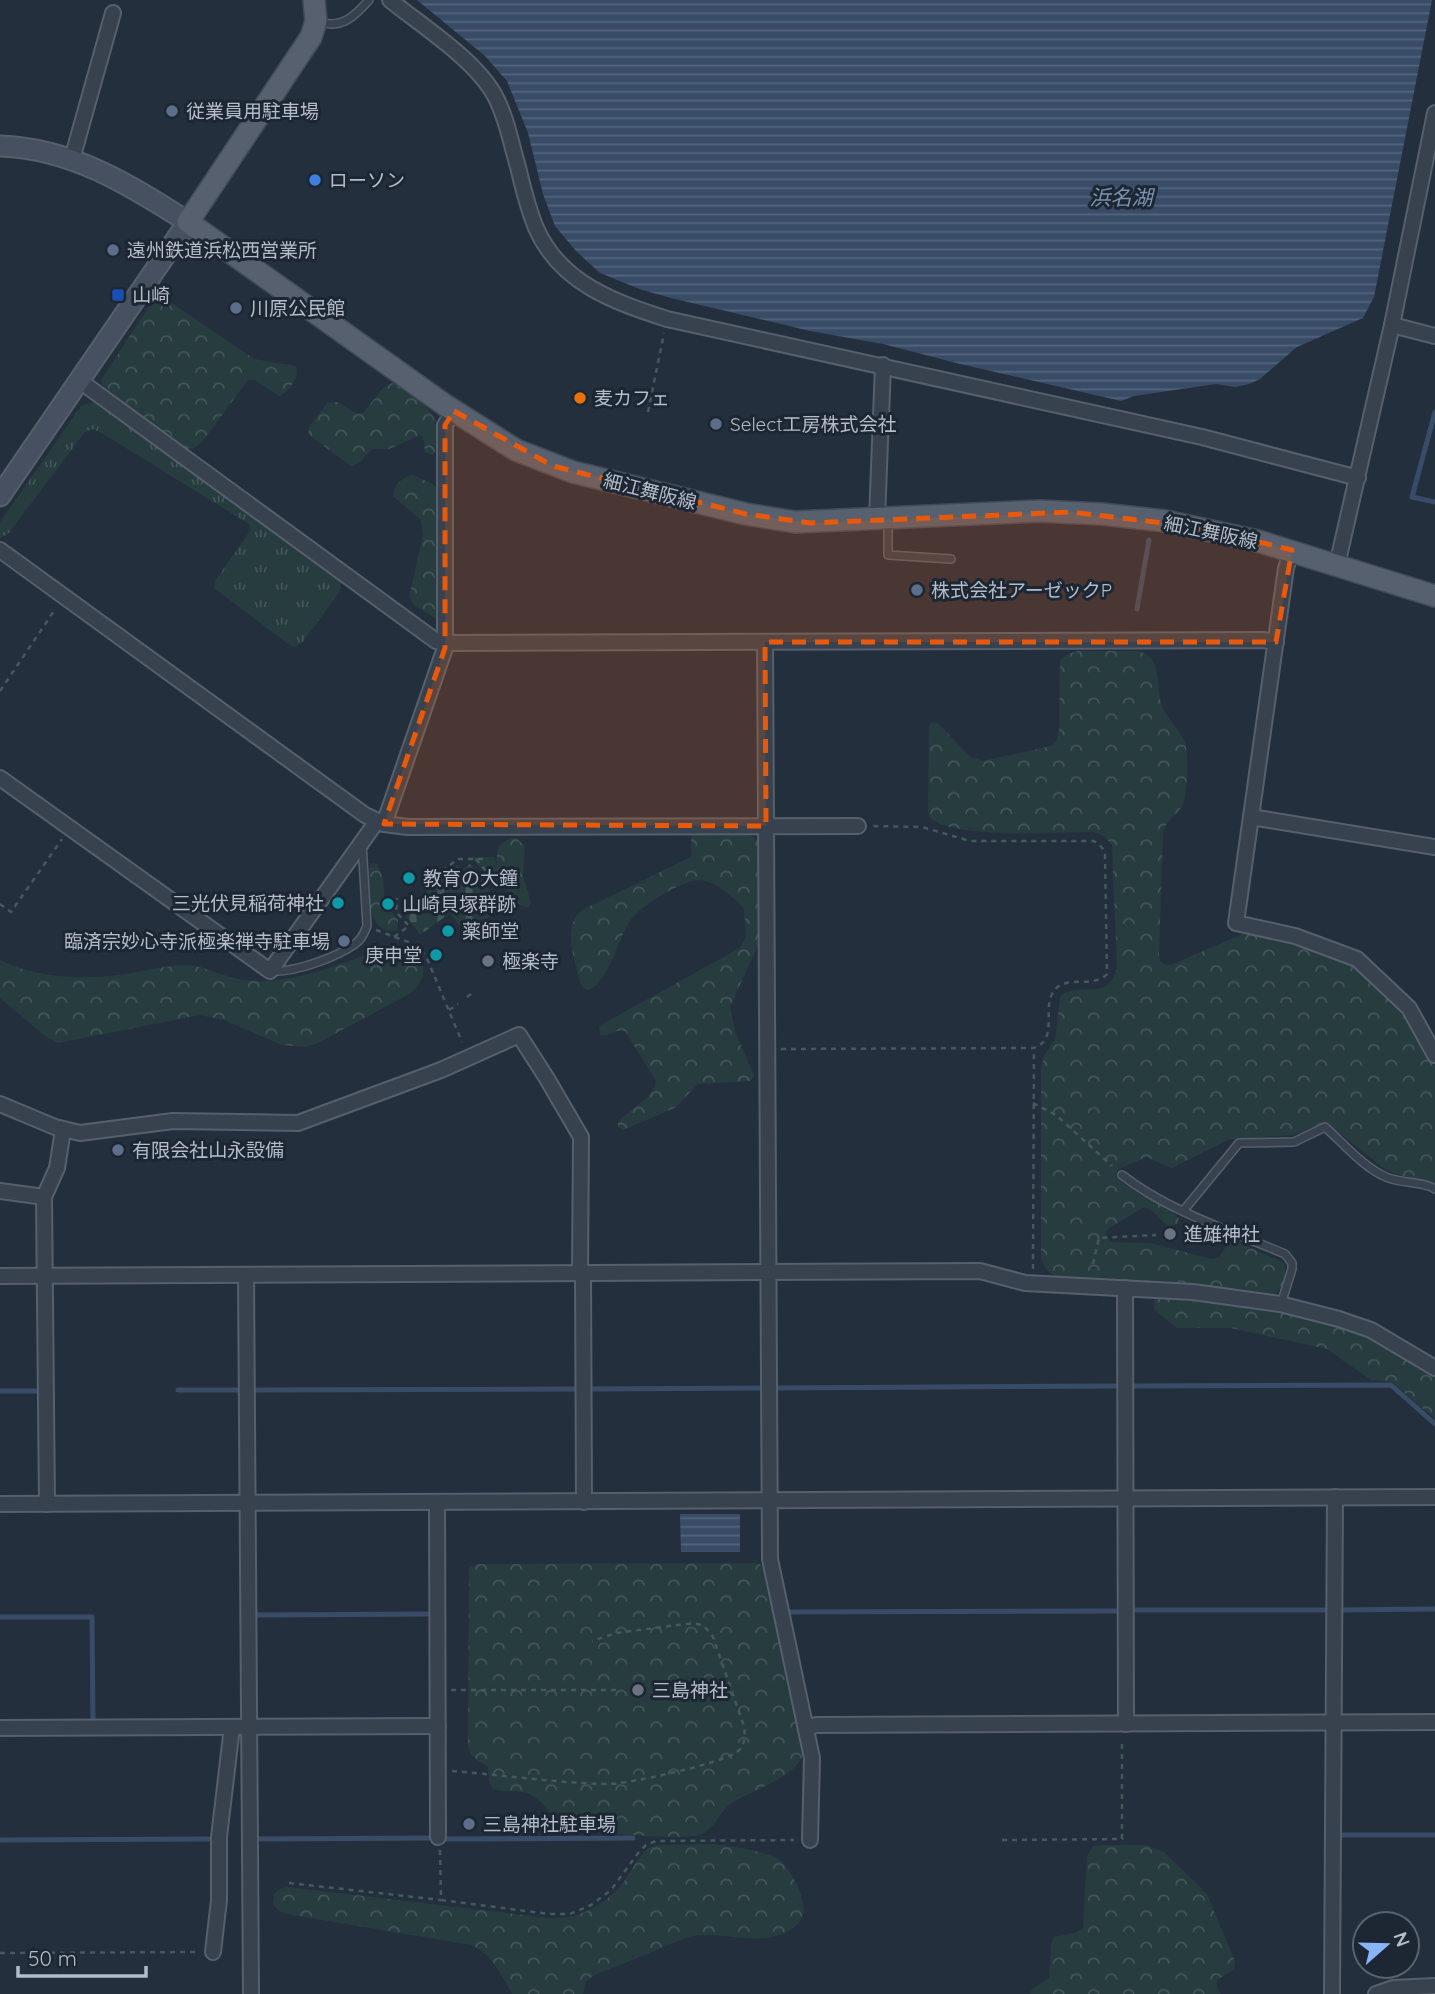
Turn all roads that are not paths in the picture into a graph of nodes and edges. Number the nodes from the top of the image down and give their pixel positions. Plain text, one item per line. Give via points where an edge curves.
1 (369, 0) edge
2 (390, 0) edge
3 (315, 11) edge
4 (113, 12) dead end
5 (1435, 113) edge
6 (0, 146) edge
7 (72, 159) junction
8 (188, 222) junction
9 (1392, 325) junction
10 (1435, 336) edge
11 (883, 365) junction
12 (79, 381) junction
13 (454, 411) junction
14 (1358, 478) junction
15 (0, 496) edge
16 (882, 519) junction
17 (0, 550) edge
18 (1292, 550) junction
19 (951, 559) dead end
20 (1337, 565) junction
21 (1435, 596) edge
22 (446, 642) junction
23 (765, 642) junction
24 (1276, 642) junction
25 (0, 778) edge
26 (1251, 817) junction
27 (380, 822) junction
28 (766, 826) junction
29 (858, 826) road end
30 (362, 842) junction
31 (1435, 847) edge
32 (270, 971) junction
33 (1435, 1055) edge
34 (0, 1104) edge
35 (62, 1130) junction
36 (1122, 1175) road end
37 (1435, 1189) edge
38 (0, 1191) edge
39 (44, 1197) junction
40 (1184, 1210) junction
41 (768, 1272) junction
42 (582, 1273) junction
43 (246, 1275) junction
44 (0, 1276) edge
45 (45, 1276) junction
46 (1125, 1288) junction
47 (1280, 1304) junction
48 (1435, 1368) edge
49 (1335, 1497) junction
50 (1435, 1497) edge
51 (1126, 1499) junction
52 (769, 1501) junction
53 (437, 1502) junction
54 (584, 1502) junction
55 (247, 1503) junction
56 (0, 1504) edge
57 (47, 1504) junction
58 (1334, 1722) junction
59 (1435, 1722) edge
60 (1124, 1724) junction
61 (438, 1726) junction
62 (232, 1727) junction
63 (248, 1727) junction
64 (0, 1728) edge
65 (806, 1728) junction
66 (438, 1837) road end
67 (810, 1840) road end
68 (213, 1952) road end
69 (1435, 1986) edge
70 (251, 1994) edge
71 (1332, 1994) edge
72 (1376, 1994) edge

1 - 3 lane via 355,15 329,25
2 - 11 street via 483,76 503,112 530,212 547,248 574,278 600,294 667,319
3 - 8 main road via 311,37
4 - 7 street
5 - 9 street
6 - 7 street
7 - 8 street via 117,178
8 - 12 street
8 - 13 main road, 細江舞阪線
9 - 10 street
9 - 14 street
11 - 14 street via 1202,437
11 - 16 street
12 - 15 street
12 - 22 street via 436,641
13 - 16 main road, 細江舞阪線 via 516,450 573,472 778,520
13 - 22 street via 445,425
14 - 20 street
16 - 18 main road, 細江舞阪線 via 1007,511 1102,514 1207,529
16 - 19 lane via 888,555
17 - 27 street
18 - 20 main road, 細江舞阪線
18 - 24 street
20 - 21 main road, 細江舞阪線
22 - 23 street
22 - 27 street
23 - 24 street
23 - 28 street
24 - 26 street
25 - 32 street
26 - 31 street
26 - 33 street via 1236,923 1295,936 1357,959 1409,1008
27 - 28 street via 408,827
27 - 30 street
28 - 29 street
28 - 41 street
30 - 32 street
30 - 32 lane via 367,927 363,937 301,968
34 - 35 street
35 - 39 street via 57,1168
35 - 42 street via 80,1133 173,1121 298,1123 441,1070 519,1035 580,1137
36 - 40 lane via 1141,1190
37 - 40 lane via 1384,1176 1325,1128 1294,1142 1239,1143
38 - 39 street
39 - 45 street
40 - 47 lane via 1285,1254 1292,1269
41 - 42 street
41 - 46 street via 969,1271 1033,1283
41 - 52 street
42 - 43 street
42 - 54 street
43 - 45 street
43 - 55 street
44 - 45 street
45 - 57 street
46 - 47 street
46 - 51 street
47 - 48 street via 1363,1327
49 - 50 street
49 - 51 street
49 - 58 street
51 - 52 street
51 - 60 street
52 - 54 street
52 - 65 street via 770,1559
53 - 54 street
53 - 55 street
53 - 61 street
55 - 57 street
55 - 63 street
56 - 57 street
58 - 59 street
58 - 60 street
58 - 71 street
60 - 65 street
61 - 63 street
61 - 66 street
62 - 63 street
62 - 64 street
62 - 68 street via 219,1838
63 - 70 street
65 - 67 street via 812,1758
69 - 72 street via 1393,1988

